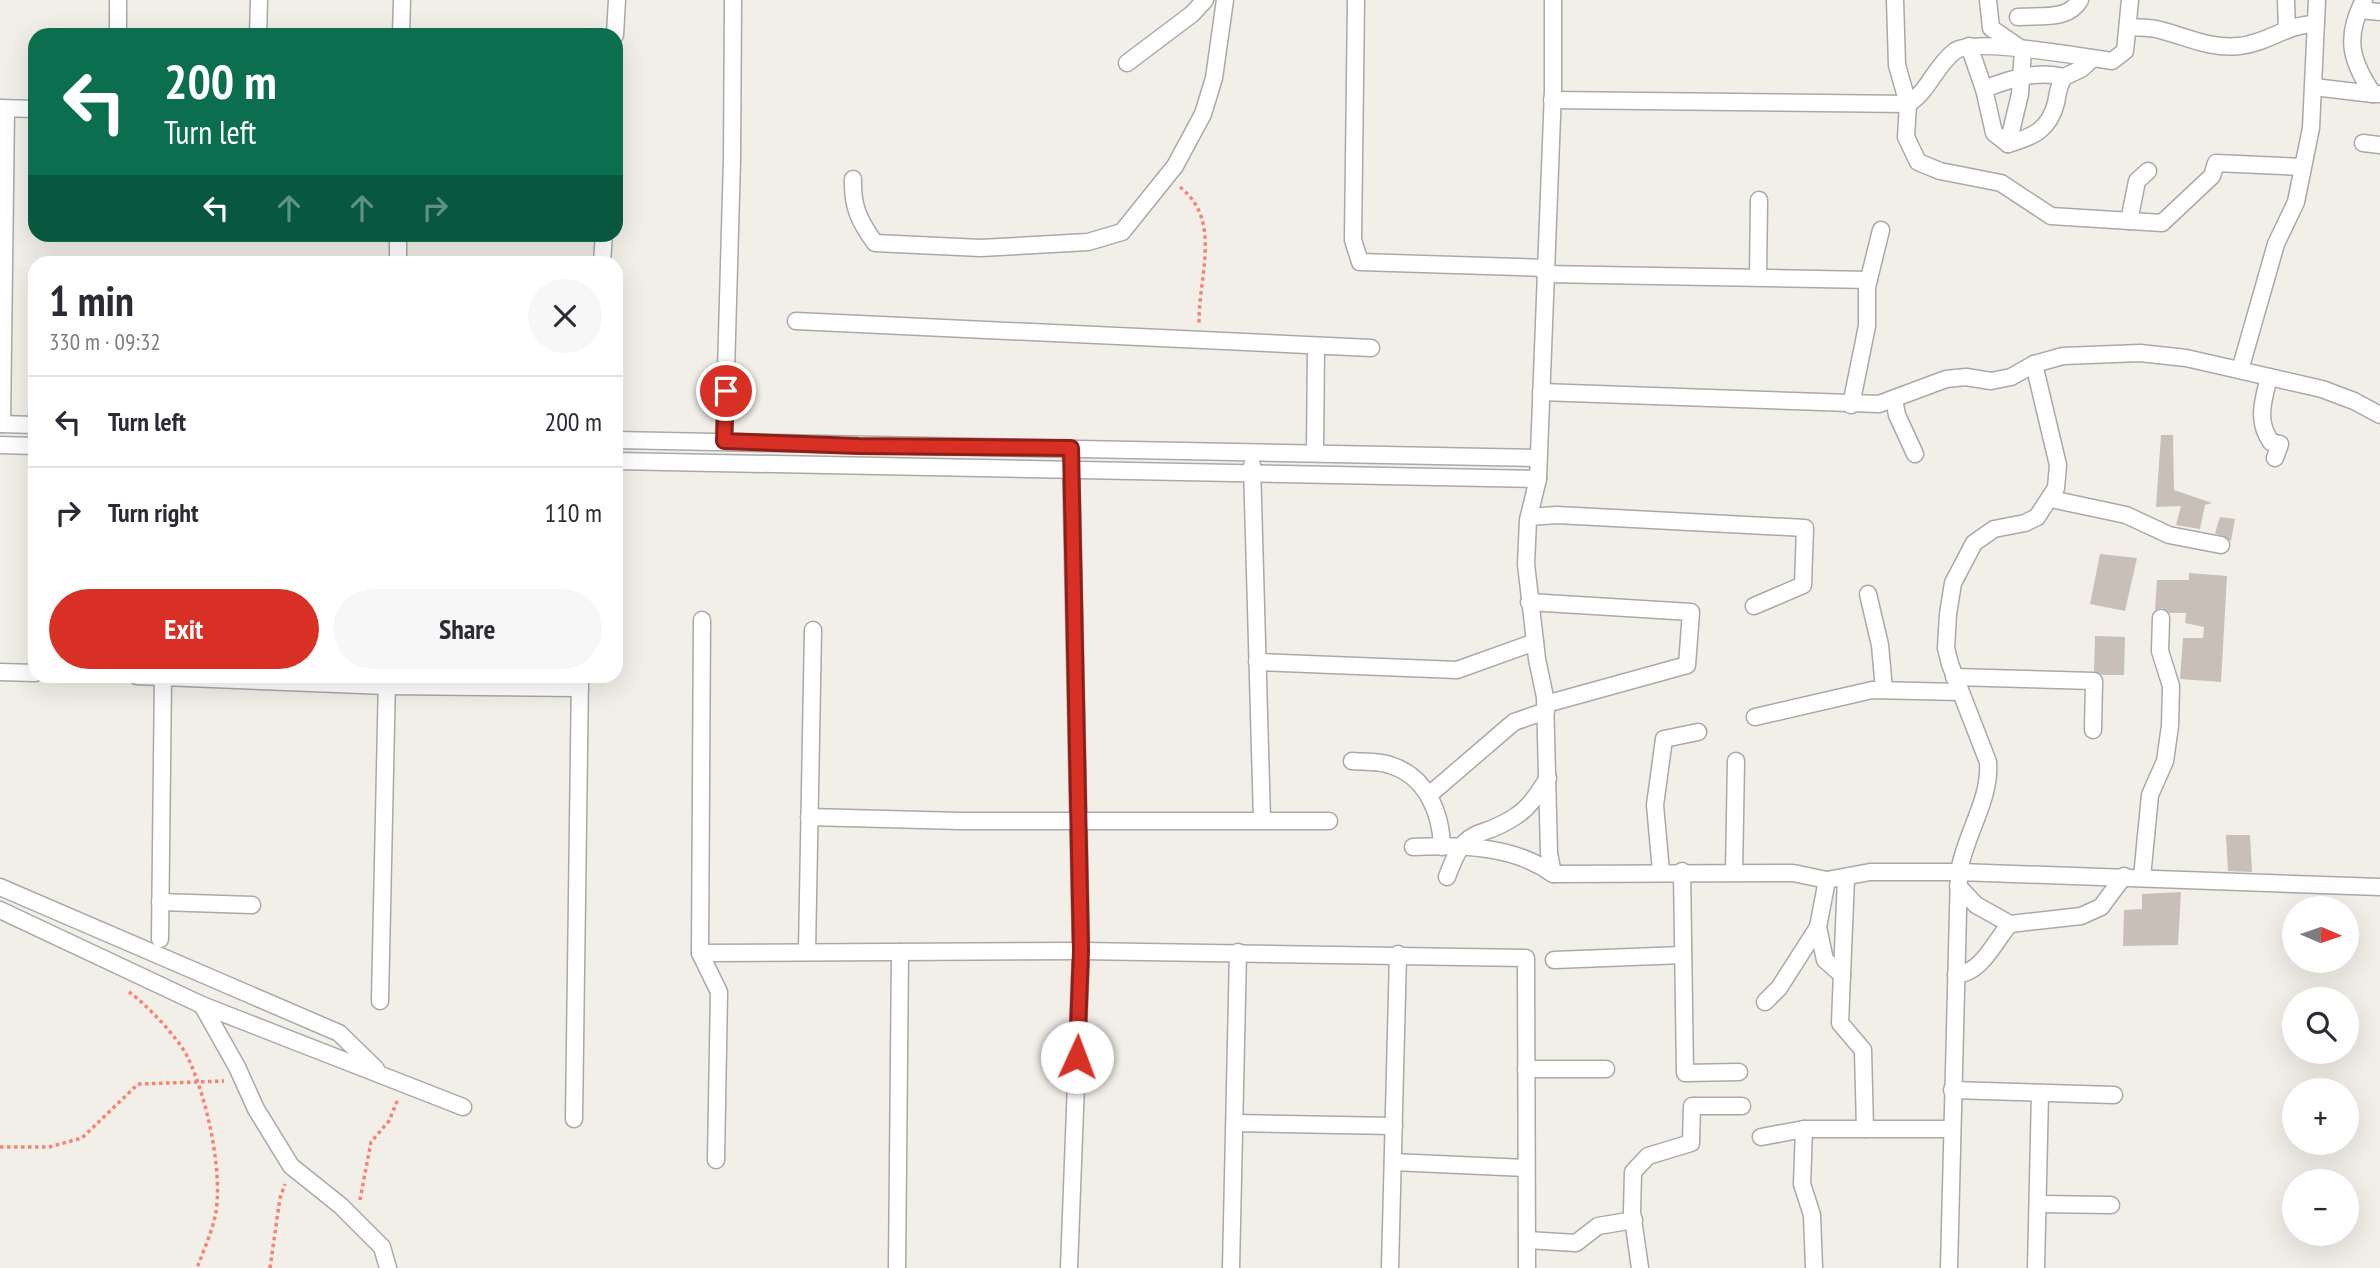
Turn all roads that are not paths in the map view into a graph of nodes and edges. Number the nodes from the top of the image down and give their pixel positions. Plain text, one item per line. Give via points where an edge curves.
1 (118, 0) edge
2 (259, 0) edge
3 (402, 0) edge
4 (617, 0) edge
5 (733, 0) edge
6 (1205, 0) edge
7 (1225, 0) edge
8 (1356, 0) edge
9 (1553, 0) edge
10 (1895, 0) edge
11 (1988, 0) edge
12 (2081, 0) edge
13 (2130, 0) edge
14 (2286, 0) edge
15 (2317, 0) edge
16 (2362, 5) edge
17 (2380, 12) edge
18 (2018, 17) dead end
19 (2316, 24) junction
20 (2128, 27) junction
21 (118, 28) edge
22 (258, 28) edge
23 (401, 28) edge
24 (615, 28) edge
25 (2287, 30) junction
26 (1969, 46) junction
27 (2023, 50) junction
28 (2092, 59) junction
29 (1127, 63) dead end
30 (2021, 76) junction
31 (2064, 77) junction
32 (2314, 87) junction
33 (1984, 89) junction
34 (2377, 94) edge
35 (1552, 100) junction
36 (1908, 104) junction
37 (3, 108) edge
38 (28, 109) edge
39 (2362, 143) dead end
40 (2008, 144) junction
41 (2380, 145) edge
42 (2302, 167) junction
43 (2148, 171) dead end
44 (853, 179) dead end
45 (1759, 201) dead end
46 (2129, 221) junction
47 (1881, 230) dead end
48 (1546, 271) junction
49 (1758, 277) junction
50 (1868, 280) junction
51 (796, 321) dead end
52 (1316, 346) junction
53 (1371, 348) dead end
54 (2034, 364) junction
55 (2240, 370) junction
56 (2269, 377) junction
57 (1541, 392) junction
58 (1894, 399) junction
59 (1851, 405) junction
60 (2380, 415) edge
61 (1, 424) edge
62 (28, 425) edge
63 (623, 440) edge
64 (724, 441) junction
65 (0, 445) edge
66 (28, 446) edge
67 (1071, 448) junction
68 (1252, 452) junction
69 (1315, 453) junction
70 (1914, 454) dead end
71 (1538, 458) junction
72 (2275, 458) dead end
73 (623, 461) edge
74 (1072, 469) junction
75 (1252, 473) junction
76 (1538, 479) junction
77 (2050, 499) junction
78 (1529, 517) junction
79 (2221, 545) dead end
80 (1868, 594) dead end
81 (1530, 602) junction
82 (1754, 606) dead end
83 (2161, 618) dead end
84 (702, 620) dead end
85 (813, 630) dead end
86 (1535, 642) junction
87 (1257, 662) junction
88 (0, 672) edge
89 (28, 673) edge
90 (163, 683) edge
91 (387, 683) edge
92 (580, 683) edge
93 (1957, 685) junction
94 (1884, 690) junction
95 (1546, 708) junction
96 (1755, 717) dead end
97 (2093, 730) dead end
98 (1698, 732) dead end
99 (1352, 761) dead end
100 (1736, 761) dead end
101 (1548, 778) junction
102 (1429, 795) junction
103 (809, 817) junction
104 (1262, 820) junction
105 (1329, 821) dead end
106 (1077, 822) junction
107 (1413, 847) dead end
108 (1450, 847) junction
109 (1661, 871) junction
110 (1682, 871) junction
111 (1734, 872) junction
112 (1553, 874) junction
113 (2124, 876) junction
114 (1447, 877) dead end
115 (2142, 877) junction
116 (1846, 878) junction
117 (1958, 879) junction
118 (1827, 880) junction
119 (0, 887) edge
120 (2380, 887) edge
121 (160, 902) junction
122 (252, 905) dead end
123 (0, 910) edge
124 (2010, 924) junction
125 (1818, 927) junction
126 (160, 939) dead end
127 (807, 951) junction
128 (1081, 951) junction
129 (900, 952) junction
130 (1238, 952) junction
131 (700, 953) junction
132 (1398, 954) junction
133 (1683, 955) junction
134 (1554, 960) dead end
135 (1842, 975) junction
136 (1956, 975) junction
137 (380, 1001) dead end
138 (1765, 1002) dead end
139 (202, 1005) junction
140 (1526, 1069) junction
141 (1606, 1069) dead end
142 (1739, 1072) dead end
143 (381, 1075) junction
144 (1952, 1090) junction
145 (2040, 1093) junction
146 (2114, 1095) dead end
147 (1742, 1106) dead end
148 (463, 1107) dead end
149 (574, 1119) dead end
150 (1236, 1123) junction
151 (1394, 1126) junction
152 (1804, 1129) junction
153 (1865, 1129) junction
154 (1951, 1129) junction
155 (1782, 1133) junction
156 (1761, 1137) dead end
157 (1803, 1158) junction
158 (716, 1160) dead end
159 (1393, 1162) junction
160 (1526, 1168) junction
161 (2039, 1204) junction
162 (2111, 1205) dead end
163 (1633, 1220) junction
164 (1527, 1240) junction
165 (388, 1268) edge
166 (897, 1268) edge
167 (1069, 1268) edge
168 (1231, 1268) edge
169 (1390, 1268) edge
170 (1527, 1268) edge
171 (1640, 1268) edge
172 (1815, 1268) edge
173 (1949, 1268) edge
174 (2036, 1268) edge

1 - 21 street
2 - 22 street
3 - 23 street
4 - 24 street
5 - 64 street
6 - 29 street
7 - 44 street via 1214,78 1203,114 1167,176 1122,232 1088,242 981,248 876,243 859,221 852,200
8 - 48 street via 1353,240 1360,262
9 - 35 street
10 - 36 street via 1897,65
11 - 27 street via 1991,28
12 - 18 street via 2075,9 2059,15
13 - 20 street
14 - 25 street
15 - 19 street
16 - 17 street
16 - 34 street via 2353,50 2355,67
19 - 25 street via 2296,24
19 - 32 street
20 - 25 street via 2159,29 2202,45 2240,46
20 - 28 street via 2125,51 2118,58
26 - 27 street
26 - 33 street
26 - 36 street via 1956,50 1921,96
27 - 28 street
27 - 30 street
28 - 31 street
30 - 31 street via 2048,73
30 - 33 street
30 - 40 street
31 - 40 street via 2043,129
32 - 34 street
32 - 42 street
33 - 40 street via 1994,133
35 - 36 street
35 - 48 street
36 - 46 street via 1906,137 1918,162 2001,183 2050,216
37 - 38 street
37 - 61 street
39 - 41 street
42 - 46 street via 2217,163 2212,176 2162,223
42 - 55 street via 2296,202 2272,255
43 - 46 street via 2137,181
45 - 49 street
47 - 50 street
48 - 49 street
48 - 57 street
49 - 50 street
50 - 59 street via 1868,319
51 - 52 street
52 - 53 street
52 - 69 street
54 - 55 street via 2063,356 2140,353
54 - 58 street via 2011,377 1946,379
54 - 77 street via 2057,465 2056,488
55 - 56 street
56 - 60 street via 2322,389
56 - 72 street via 2261,418 2272,442 2280,443
57 - 59 street
57 - 71 street
58 - 59 street
58 - 70 street via 1896,415
61 - 62 street
63 - 64 street
64 - 67 street
65 - 66 street
67 - 68 street
67 - 74 street
68 - 69 street
68 - 75 street
69 - 71 street
71 - 76 street
73 - 74 street
74 - 75 street
74 - 106 street
75 - 76 street
75 - 87 street
76 - 78 street
77 - 79 street via 2126,515 2169,535
77 - 93 street via 2037,517 1994,528 1982,536 1964,559 1953,583 1946,634
78 - 81 street via 1526,564
78 - 82 street via 1805,528 1803,586
80 - 94 street
81 - 86 street
81 - 95 street via 1691,612 1687,665
83 - 115 street via 2160,651 2171,686 2170,726 2165,761 2151,795
84 - 131 street
85 - 103 street
86 - 87 street via 1457,670
86 - 95 street
87 - 104 street
88 - 89 street
90 - 121 street
91 - 137 street
92 - 149 street
93 - 94 street
93 - 97 street via 2094,681
93 - 117 street via 1989,777 1962,850
94 - 96 street
95 - 101 street
95 - 102 street via 1514,722
98 - 109 street via 1664,739 1655,805
99 - 102 street via 1390,765 1409,775
100 - 111 street
101 - 108 street via 1517,816
101 - 112 street
102 - 108 street
103 - 106 street
103 - 127 street
104 - 105 street
104 - 106 street
106 - 128 street
107 - 108 street
108 - 112 street via 1508,852 1535,861
108 - 114 street
109 - 110 street
109 - 112 street
110 - 111 street
110 - 133 street
111 - 118 street via 1793,873
113 - 115 street
113 - 117 street
113 - 124 street via 2101,907 2081,916
115 - 120 street
116 - 117 street via 1870,872
116 - 118 street
116 - 135 street
117 - 124 street via 1976,905
117 - 136 street
118 - 125 street
119 - 143 street via 339,1032
121 - 122 street
121 - 126 street
123 - 139 street
124 - 136 street via 1980,965
125 - 135 street via 1825,960
125 - 138 street
127 - 129 street
127 - 131 street
128 - 129 street
128 - 130 street
128 - 167 street
129 - 166 street
130 - 132 street
130 - 150 street
131 - 158 street via 719,992
132 - 140 street via 1526,958
132 - 151 street
133 - 134 street
133 - 142 street via 1685,1073
135 - 153 street via 1840,1023 1863,1050
136 - 144 street
139 - 143 street
139 - 165 street via 291,1166 383,1247
140 - 141 street
140 - 160 street
143 - 148 street
144 - 145 street
144 - 154 street
145 - 146 street
145 - 161 street
147 - 163 street via 1692,1106 1691,1143 1648,1156 1633,1172
150 - 151 street
150 - 168 street
151 - 159 street
152 - 153 street
152 - 155 street
152 - 157 street
153 - 154 street
154 - 173 street
155 - 156 street
155 - 157 street
157 - 172 street via 1802,1184 1812,1215
159 - 160 street
159 - 169 street
160 - 164 street
161 - 162 street
161 - 174 street
163 - 164 street via 1598,1226 1576,1243
163 - 171 street
164 - 170 street

